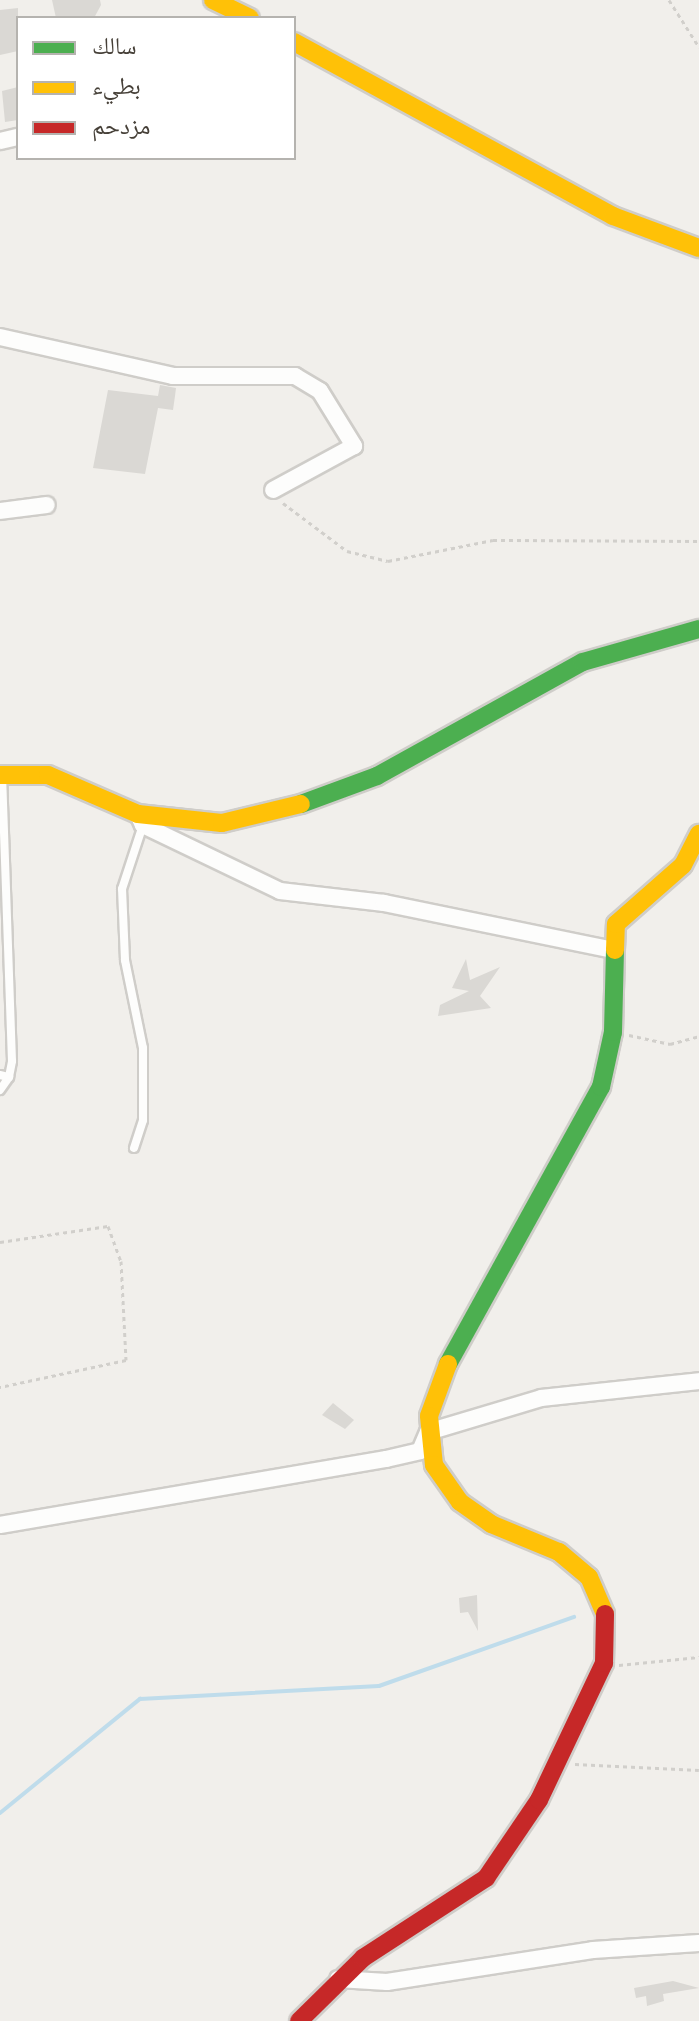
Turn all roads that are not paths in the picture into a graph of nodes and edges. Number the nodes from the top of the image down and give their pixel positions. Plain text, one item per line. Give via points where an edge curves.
1 (213, 0) edge
2 (246, 16) edge
3 (297, 46) edge
4 (699, 248) edge
5 (0, 337) edge
6 (273, 490) road end
7 (47, 505) dead end
8 (0, 511) edge
9 (699, 629) edge
10 (1, 775) edge
11 (140, 820) junction
12 (699, 834) edge
13 (612, 950) junction
14 (4, 1076) edge
15 (0, 1090) edge
16 (134, 1148) dead end
17 (699, 1381) edge
18 (428, 1432) junction
19 (0, 1525) edge
20 (699, 1943) edge
21 (338, 1979) junction
22 (299, 2021) edge

1 - 2 street
3 - 4 street via 613,216
5 - 6 street via 173,376 295,376 320,391 354,446
7 - 8 street
9 - 11 street via 583,662 377,776 301,809 222,823
10 - 11 street via 48,775
10 - 14 lane via 12,938
11 - 13 street via 280,891 384,903
11 - 16 lane via 122,889 125,960 143,1048 143,1120
12 - 13 street via 683,865 624,912
13 - 18 street via 613,1032 601,1087 571,1150 437,1384
14 - 15 lane
17 - 18 street via 541,1398
18 - 19 street via 420,1451 386,1459
18 - 21 street via 434,1465 460,1502 491,1524 559,1552 589,1577 606,1617 604,1663 561,1761 517,1839 486,1878
20 - 21 street via 593,1950 387,1982
21 - 22 street

